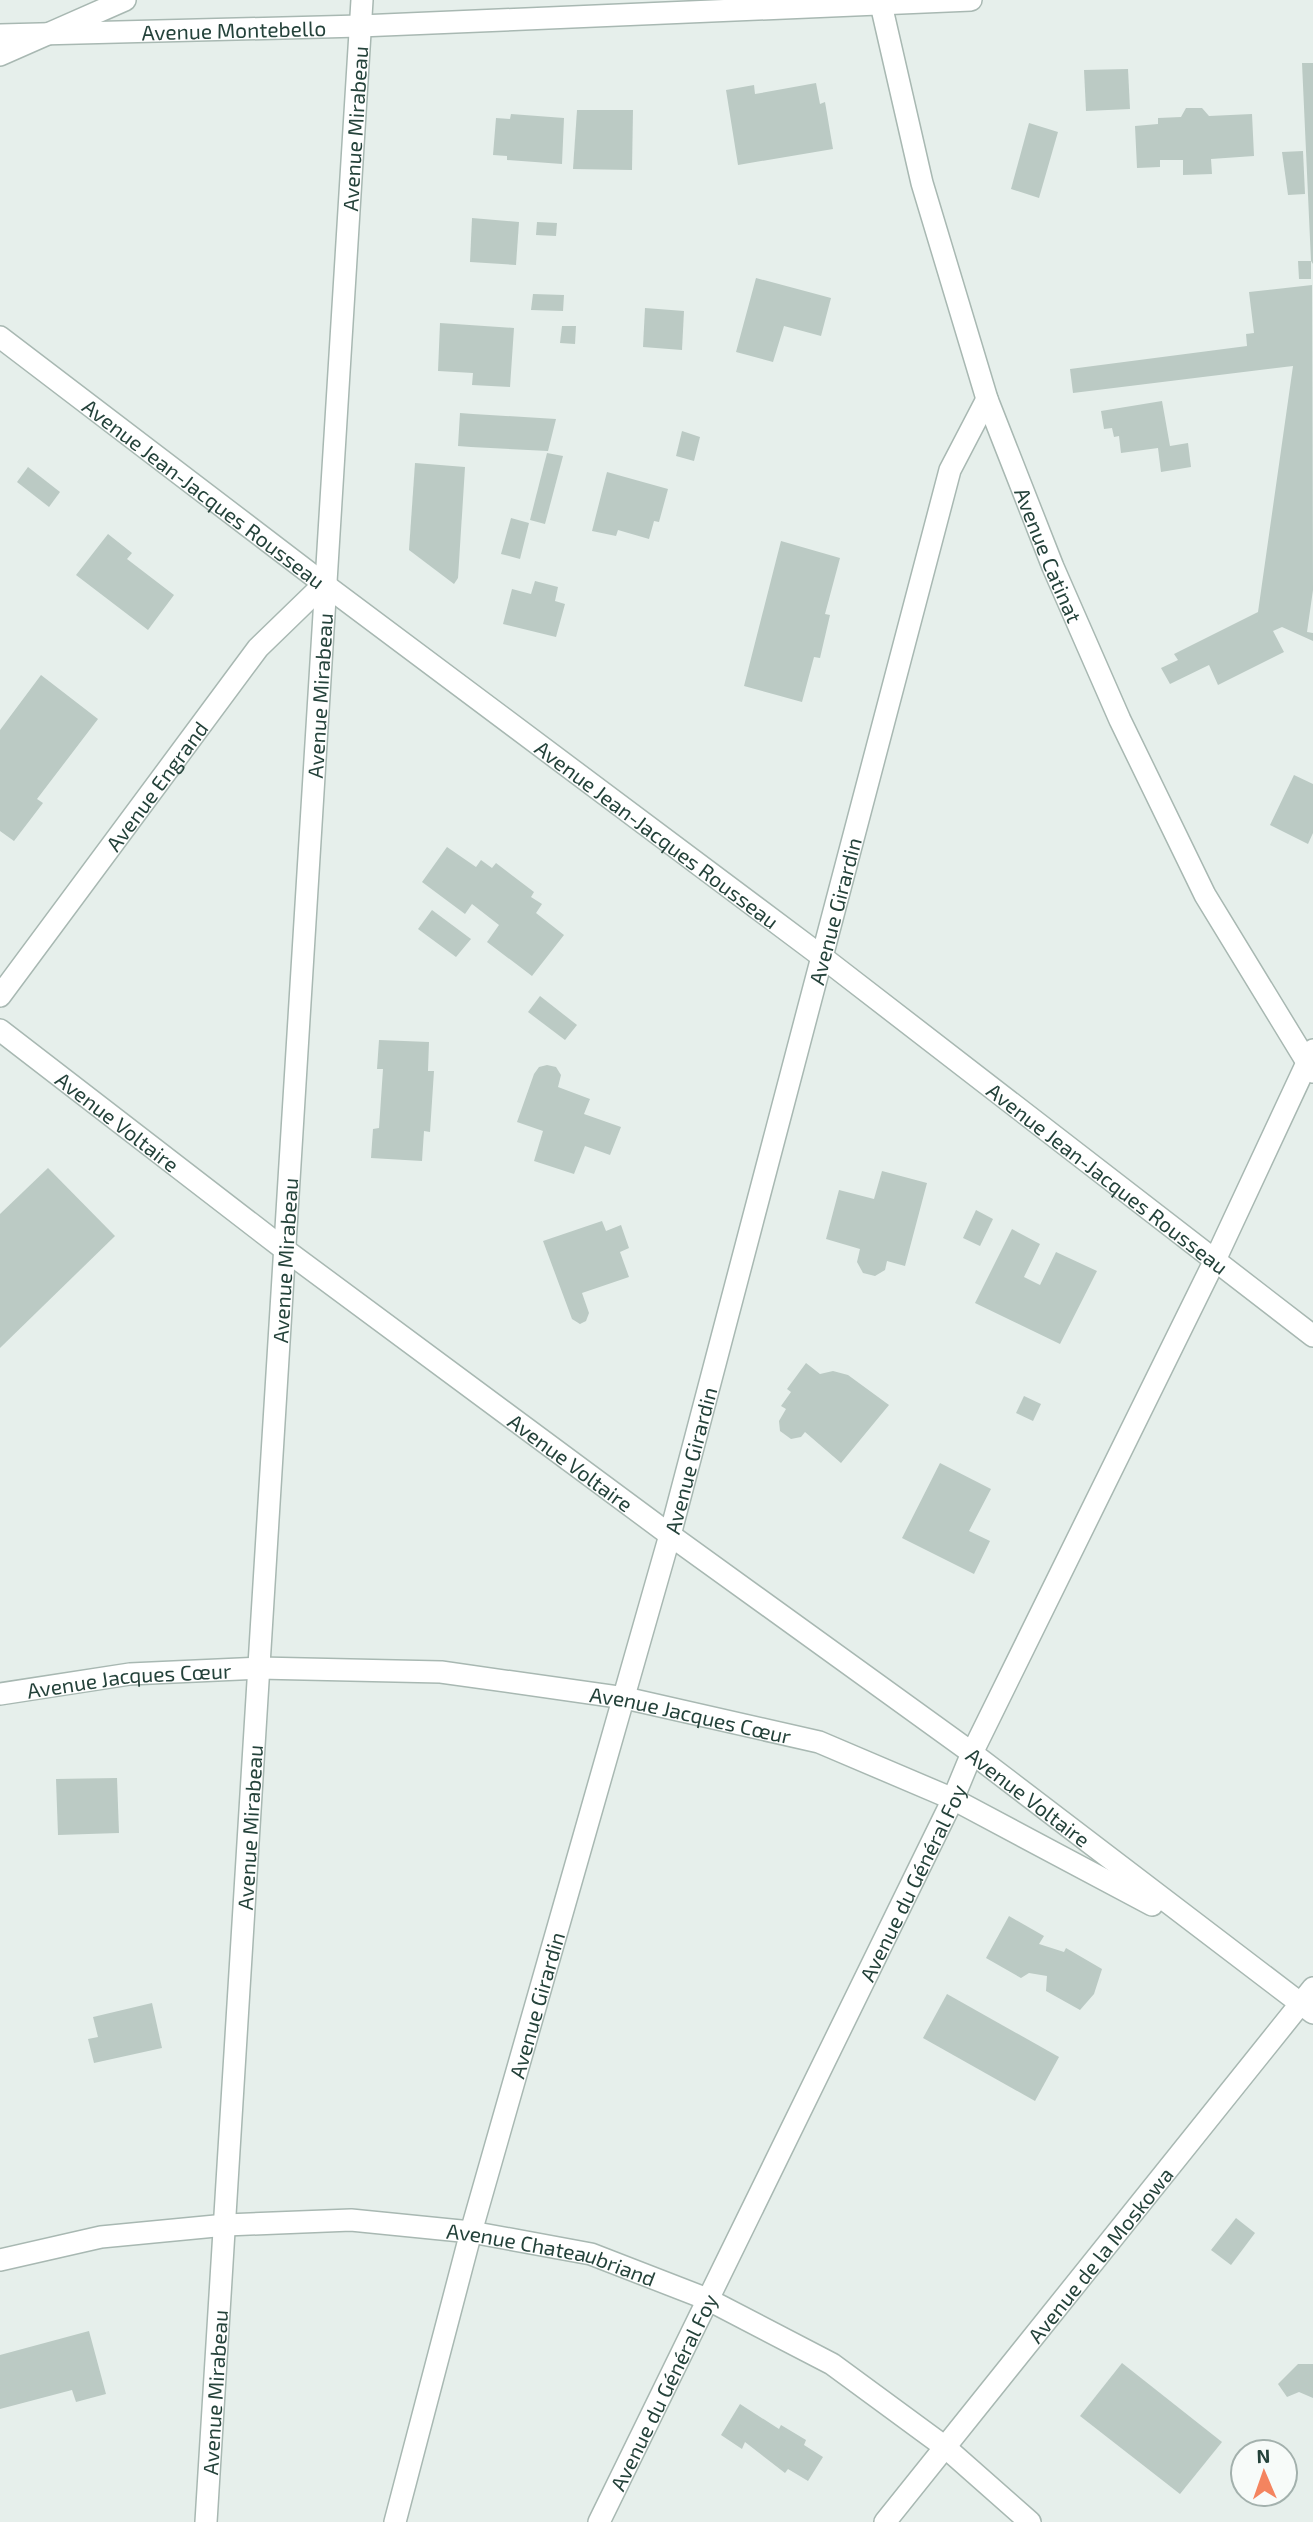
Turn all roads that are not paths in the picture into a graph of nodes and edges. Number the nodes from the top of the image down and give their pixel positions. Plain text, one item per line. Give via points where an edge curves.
1 (125, 0) edge
2 (362, 0) edge
3 (971, 0) edge
4 (880, 2) edge
5 (360, 26) junction
6 (51, 33) junction
7 (0, 35) edge
8 (0, 55) edge
9 (0, 337) edge
10 (987, 399) junction
11 (324, 584) junction
12 (821, 956) junction
13 (0, 996) edge
14 (0, 1030) edge
15 (1311, 1062) edge
16 (284, 1249) junction
17 (1214, 1260) junction
18 (1313, 1336) edge
19 (670, 1535) junction
20 (259, 1668) junction
21 (0, 1694) edge
22 (625, 1698) junction
23 (972, 1753) junction
24 (953, 1799) junction
25 (1310, 2005) edge
26 (226, 2225) junction
27 (471, 2232) junction
28 (0, 2260) edge
29 (707, 2299) junction
30 (944, 2447) junction
31 (206, 2522) edge
32 (395, 2522) edge
33 (599, 2522) edge
34 (886, 2522) edge
35 (1030, 2522) edge

1 - 6 street
2 - 5 street, Avenue Mirabeau
3 - 4 street, Avenue Montebello
4 - 5 street, Avenue Montebello
4 - 10 street, Avenue Catinat via 922,183
5 - 6 street, Avenue Montebello
5 - 11 street, Avenue Mirabeau
6 - 7 street, Avenue Montebello
6 - 8 street
9 - 11 street, Avenue Jean-Jacques Rousseau
10 - 12 street, Avenue Girardin via 950,470
10 - 15 street, Avenue Catinat via 1120,720 1205,895
11 - 12 street, Avenue Jean-Jacques Rousseau
11 - 13 street, Avenue Engrand via 258,648
11 - 16 street, Avenue Mirabeau
12 - 17 street, Avenue Jean-Jacques Rousseau
12 - 19 street, Avenue Girardin
14 - 16 street, Avenue Voltaire
15 - 17 street, Avenue du Général Foy
16 - 19 street, Avenue Voltaire
16 - 20 street, Avenue Mirabeau
17 - 18 street, Avenue Jean-Jacques Rousseau
17 - 23 street, Avenue du Général Foy
19 - 22 street, Avenue Girardin
19 - 23 street, Avenue Voltaire
20 - 21 street, Avenue Jacques Cœur via 130,1674
20 - 22 street, Avenue Jacques Cœur via 441,1672
20 - 26 street, Avenue Mirabeau
22 - 24 street, Avenue Jacques Cœur via 819,1742
22 - 27 street, Avenue Girardin
23 - 24 street, Avenue du Général Foy
23 - 25 street, Avenue Voltaire
24 - 25 street, Avenue Jacques Cœur via 1137,1896
24 - 29 street, Avenue du Général Foy
25 - 30 street, Avenue de la Moskowa
26 - 27 street, Avenue Chateaubriand via 351,2220
26 - 28 street, Avenue Chateaubriand via 101,2237
26 - 31 street, Avenue Mirabeau
27 - 29 street, Avenue Chateaubriand via 591,2254
27 - 32 street, Avenue Girardin
29 - 30 street, Avenue Chateaubriand via 832,2364
29 - 33 street, Avenue du Général Foy
30 - 34 street, Avenue de la Moskowa
30 - 35 street, Avenue Chateaubriand

